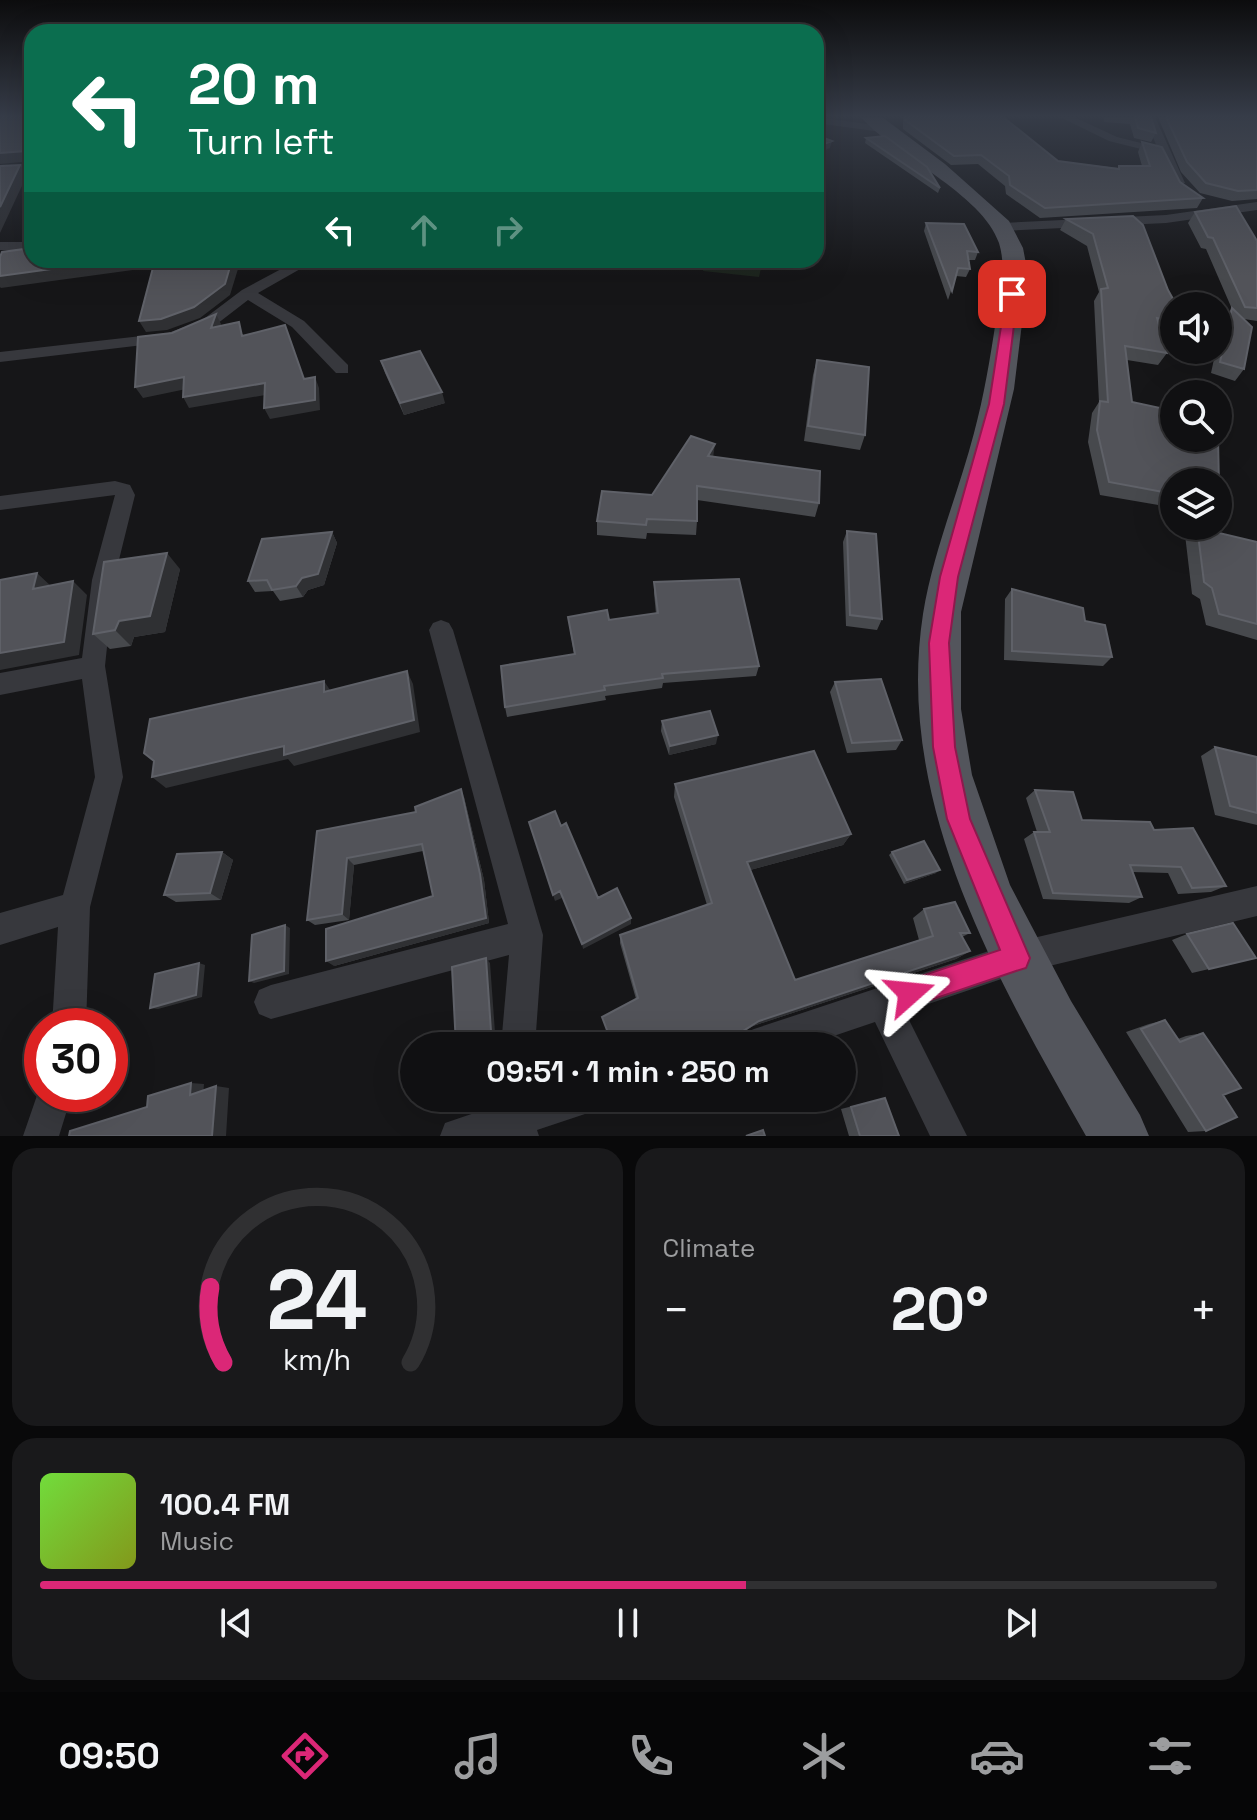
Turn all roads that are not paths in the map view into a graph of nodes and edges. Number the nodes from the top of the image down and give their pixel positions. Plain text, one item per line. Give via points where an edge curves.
1 (935, 170) edge
2 (1172, 170) edge
3 (1251, 207) edge
4 (1230, 211) junction
5 (1257, 221) edge
6 (1002, 227) junction
7 (0, 246) edge
8 (24, 246) edge
9 (294, 268) edge
10 (247, 293) junction
11 (0, 357) edge
12 (342, 369) dead end
13 (0, 503) edge
14 (441, 630) dead end
15 (93, 666) junction
16 (0, 684) edge
17 (1257, 901) edge
18 (75, 907) junction
19 (0, 929) edge
20 (527, 935) junction
21 (1016, 958) junction
22 (271, 1002) dead end
23 (883, 1002) junction
24 (70, 1008) edge
25 (519, 1032) edge
26 (795, 1032) edge
27 (48, 1112) edge
28 (536, 1112) edge
29 (516, 1118) edge
30 (41, 1136) edge
31 (458, 1136) edge
32 (949, 1136) edge
33 (1119, 1136) edge

1 - 6 main road
2 - 4 street via 1191,200
3 - 4 street
3 - 5 street
4 - 6 street
6 - 21 main road via 1016,274 997,404 949,577 939,643 944,747 959,819
7 - 8 street
9 - 10 street
10 - 11 street via 207,324 157,342
10 - 12 street via 298,324
13 - 15 street via 123,490 103,580
14 - 20 street
15 - 16 street
15 - 18 street via 109,777
17 - 21 street
18 - 19 street
18 - 24 street
20 - 22 street
20 - 25 street
21 - 23 street
21 - 33 main road
23 - 26 street
23 - 32 street
27 - 30 street
28 - 29 street
29 - 31 street

